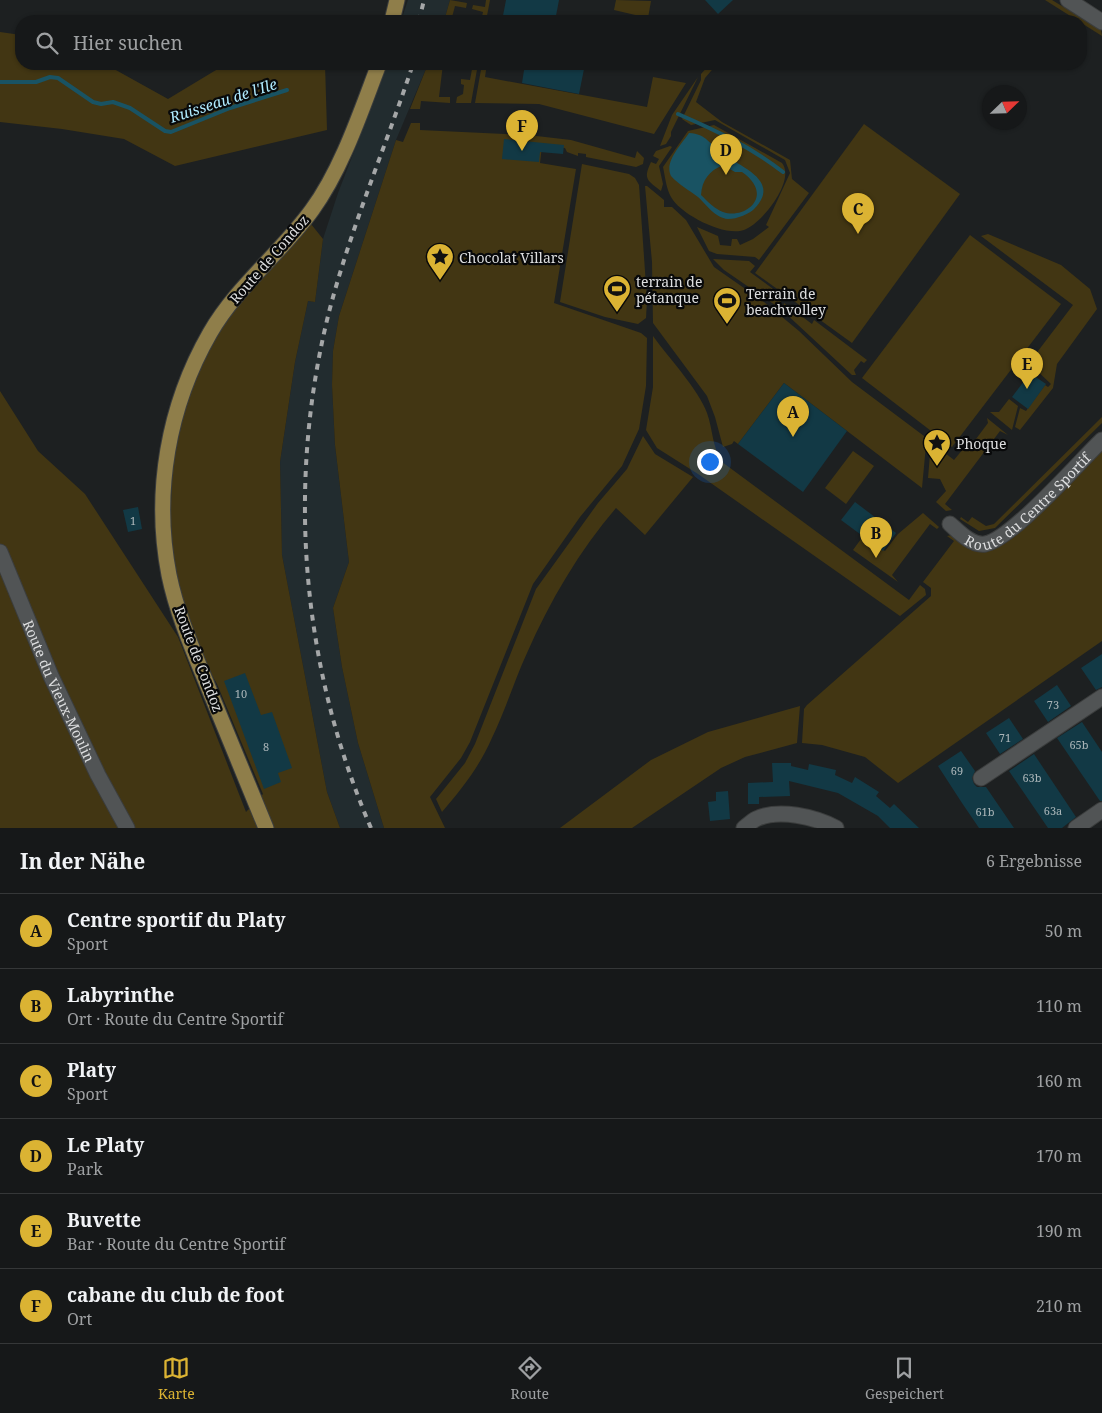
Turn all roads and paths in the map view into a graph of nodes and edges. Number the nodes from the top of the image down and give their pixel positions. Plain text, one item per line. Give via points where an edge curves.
1 (397, 0) edge
2 (1068, 0) edge
3 (393, 15) edge
4 (1102, 22) edge
5 (376, 70) edge
6 (1102, 440) edge
7 (950, 524) dead end
8 (0, 552) edge
9 (1102, 697) edge
10 (981, 778) dead end
11 (1102, 810) edge
12 (127, 828) edge
13 (266, 828) edge
14 (744, 828) edge
15 (836, 828) edge
16 (1076, 828) edge

1 - 3 main road
2 - 4 street
5 - 13 main road, Route de Condoz via 327,187 314,208 237,294 210,333 187,380 166,460 162,521 170,576 183,625
6 - 7 street, Route du Centre Sportif via 1015,526 995,541 973,542
8 - 12 street, Route du Vieux-Moulin via 51,676
9 - 10 street
11 - 16 street
14 - 15 street via 757,818 777,815 804,817

